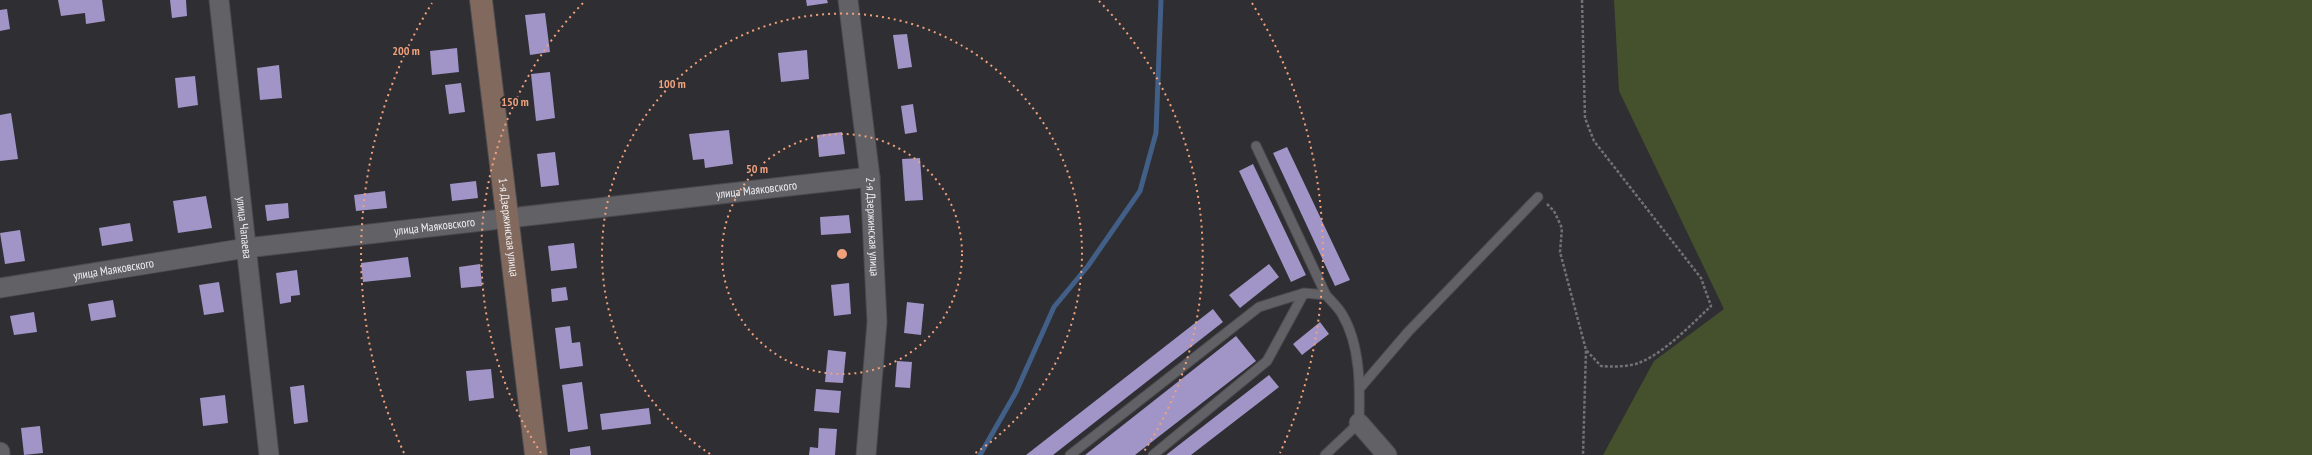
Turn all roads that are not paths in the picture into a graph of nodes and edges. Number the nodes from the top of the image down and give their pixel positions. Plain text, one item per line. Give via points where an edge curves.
1 (219, 0) edge
2 (481, 0) edge
3 (848, 0) edge
4 (1256, 146) dead end
5 (870, 177) junction
6 (1538, 197) road end
7 (507, 217) junction
8 (246, 248) junction
9 (0, 288) edge
10 (1304, 293) junction
11 (1326, 295) junction
12 (1360, 388) junction
13 (1359, 423) junction
14 (269, 455) edge
15 (536, 455) edge
16 (866, 455) edge
17 (1070, 455) edge
18 (1153, 455) edge
19 (1325, 455) edge
20 (1387, 455) edge

1 - 8 street, улица Чапаева
2 - 7 street, 1-я Дзержинская улица
3 - 5 street, 2-я Дзержинская улица
4 - 11 lane
5 - 7 street, улица Маяковского
5 - 16 street, 2-я Дзержинская улица via 877,322
6 - 12 lane via 1408,332
7 - 8 street, улица Маяковского
7 - 15 street, 1-я Дзержинская улица
8 - 9 street, улица Маяковского
8 - 14 street, улица Чапаева
10 - 11 lane
10 - 17 lane via 1259,307
10 - 18 lane via 1267,361
11 - 12 lane via 1342,314 1352,339
12 - 13 lane
13 - 19 lane
13 - 20 street

